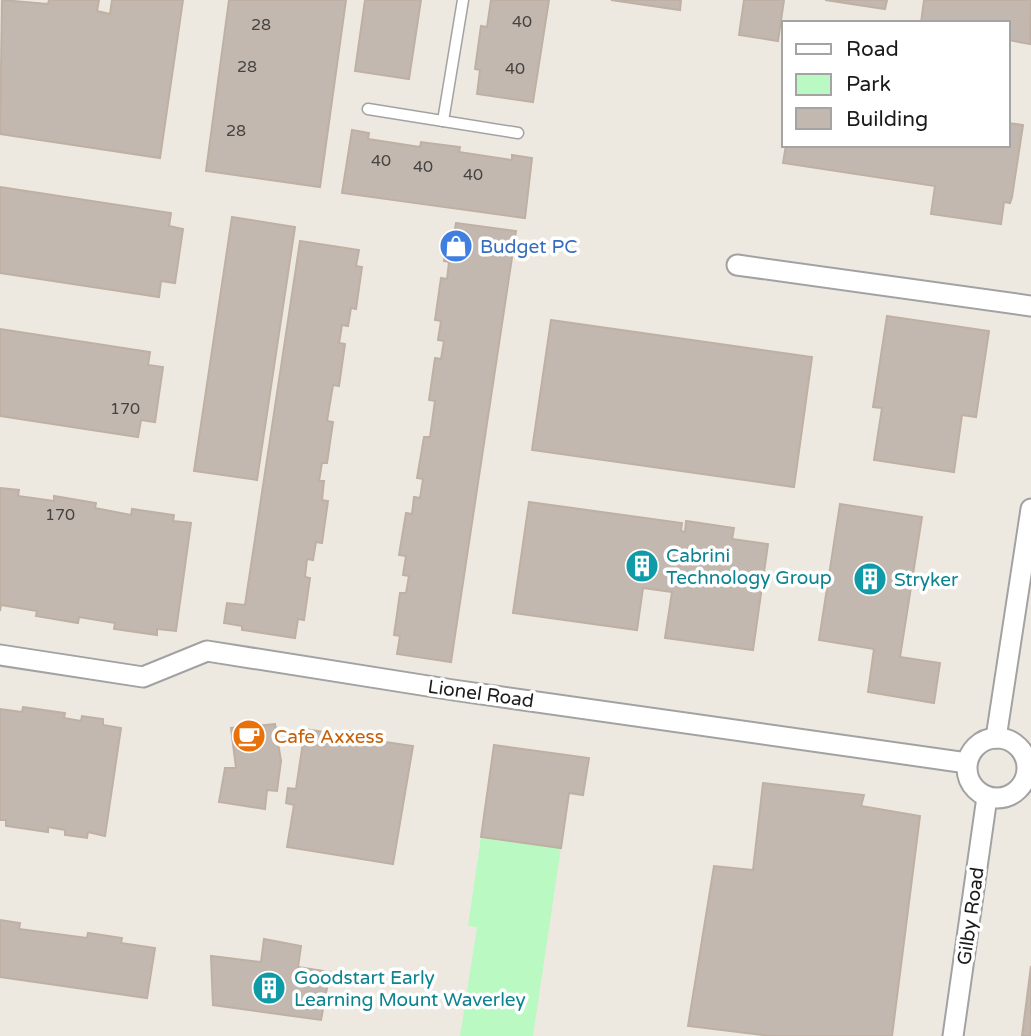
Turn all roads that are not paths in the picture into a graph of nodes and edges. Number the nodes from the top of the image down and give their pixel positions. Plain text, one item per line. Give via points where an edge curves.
1 (463, 0) edge
2 (368, 109) dead end
3 (443, 121) junction
4 (518, 133) dead end
5 (737, 265) dead end
6 (1031, 306) edge
7 (1031, 509) edge
8 (0, 655) edge
9 (996, 738) junction
10 (967, 763) junction
11 (1029, 772) edge
12 (987, 797) junction
13 (953, 1036) edge

1 - 3 lane
2 - 3 lane
3 - 4 lane
5 - 6 street
7 - 9 street
8 - 10 street, Lionel Road via 143,677 207,651
9 - 10 street via 977,745
9 - 11 street via 1016,744
10 - 12 street via 971,784
11 - 12 street via 1009,796
12 - 13 street, Gilby Road

